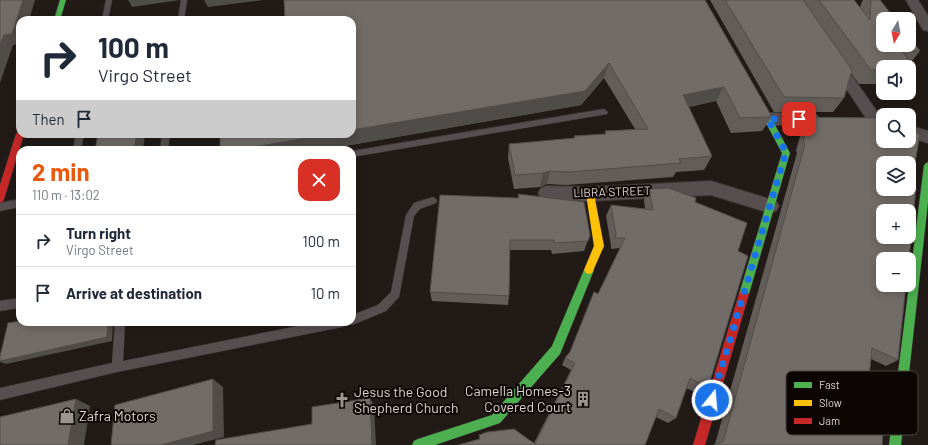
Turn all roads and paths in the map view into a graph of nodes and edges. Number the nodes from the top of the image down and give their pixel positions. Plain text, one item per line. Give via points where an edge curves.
1 (63, 0) edge
2 (109, 0) edge
3 (184, 0) edge
4 (912, 0) edge
5 (58, 16) edge
6 (106, 16) edge
7 (182, 16) edge
8 (928, 27) edge
9 (827, 50) edge
10 (750, 86) edge
11 (604, 112) dead end
12 (768, 119) junction
13 (829, 120) edge
14 (873, 121) edge
15 (916, 133) edge
16 (928, 137) edge
17 (16, 147) edge
18 (356, 153) edge
19 (928, 165) edge
20 (547, 193) dead end
21 (590, 194) junction
22 (0, 200) edge
23 (434, 201) dead end
24 (16, 204) edge
25 (770, 206) junction
26 (0, 207) edge
27 (16, 304) edge
28 (0, 306) edge
29 (356, 318) edge
30 (120, 326) edge
31 (322, 326) edge
32 (117, 367) junction
33 (904, 371) edge
34 (0, 394) edge
35 (897, 435) edge
36 (418, 445) edge
37 (699, 445) edge
38 (896, 445) edge

1 - 5 main road
2 - 6 lane
3 - 7 lane
4 - 8 street
9 - 14 street
10 - 12 main road
11 - 18 lane
12 - 13 street
12 - 25 main road via 786,152
15 - 16 street
17 - 22 main road
19 - 33 main road
20 - 21 street, LIBRA STREET
21 - 25 street, LIBRA STREET via 711,188
21 - 36 main road via 599,246 556,350 496,419
23 - 29 lane via 417,206 410,215 396,294 382,308
24 - 26 lane
25 - 37 main road
27 - 28 lane
30 - 32 lane
31 - 32 lane
32 - 34 lane
35 - 38 main road

